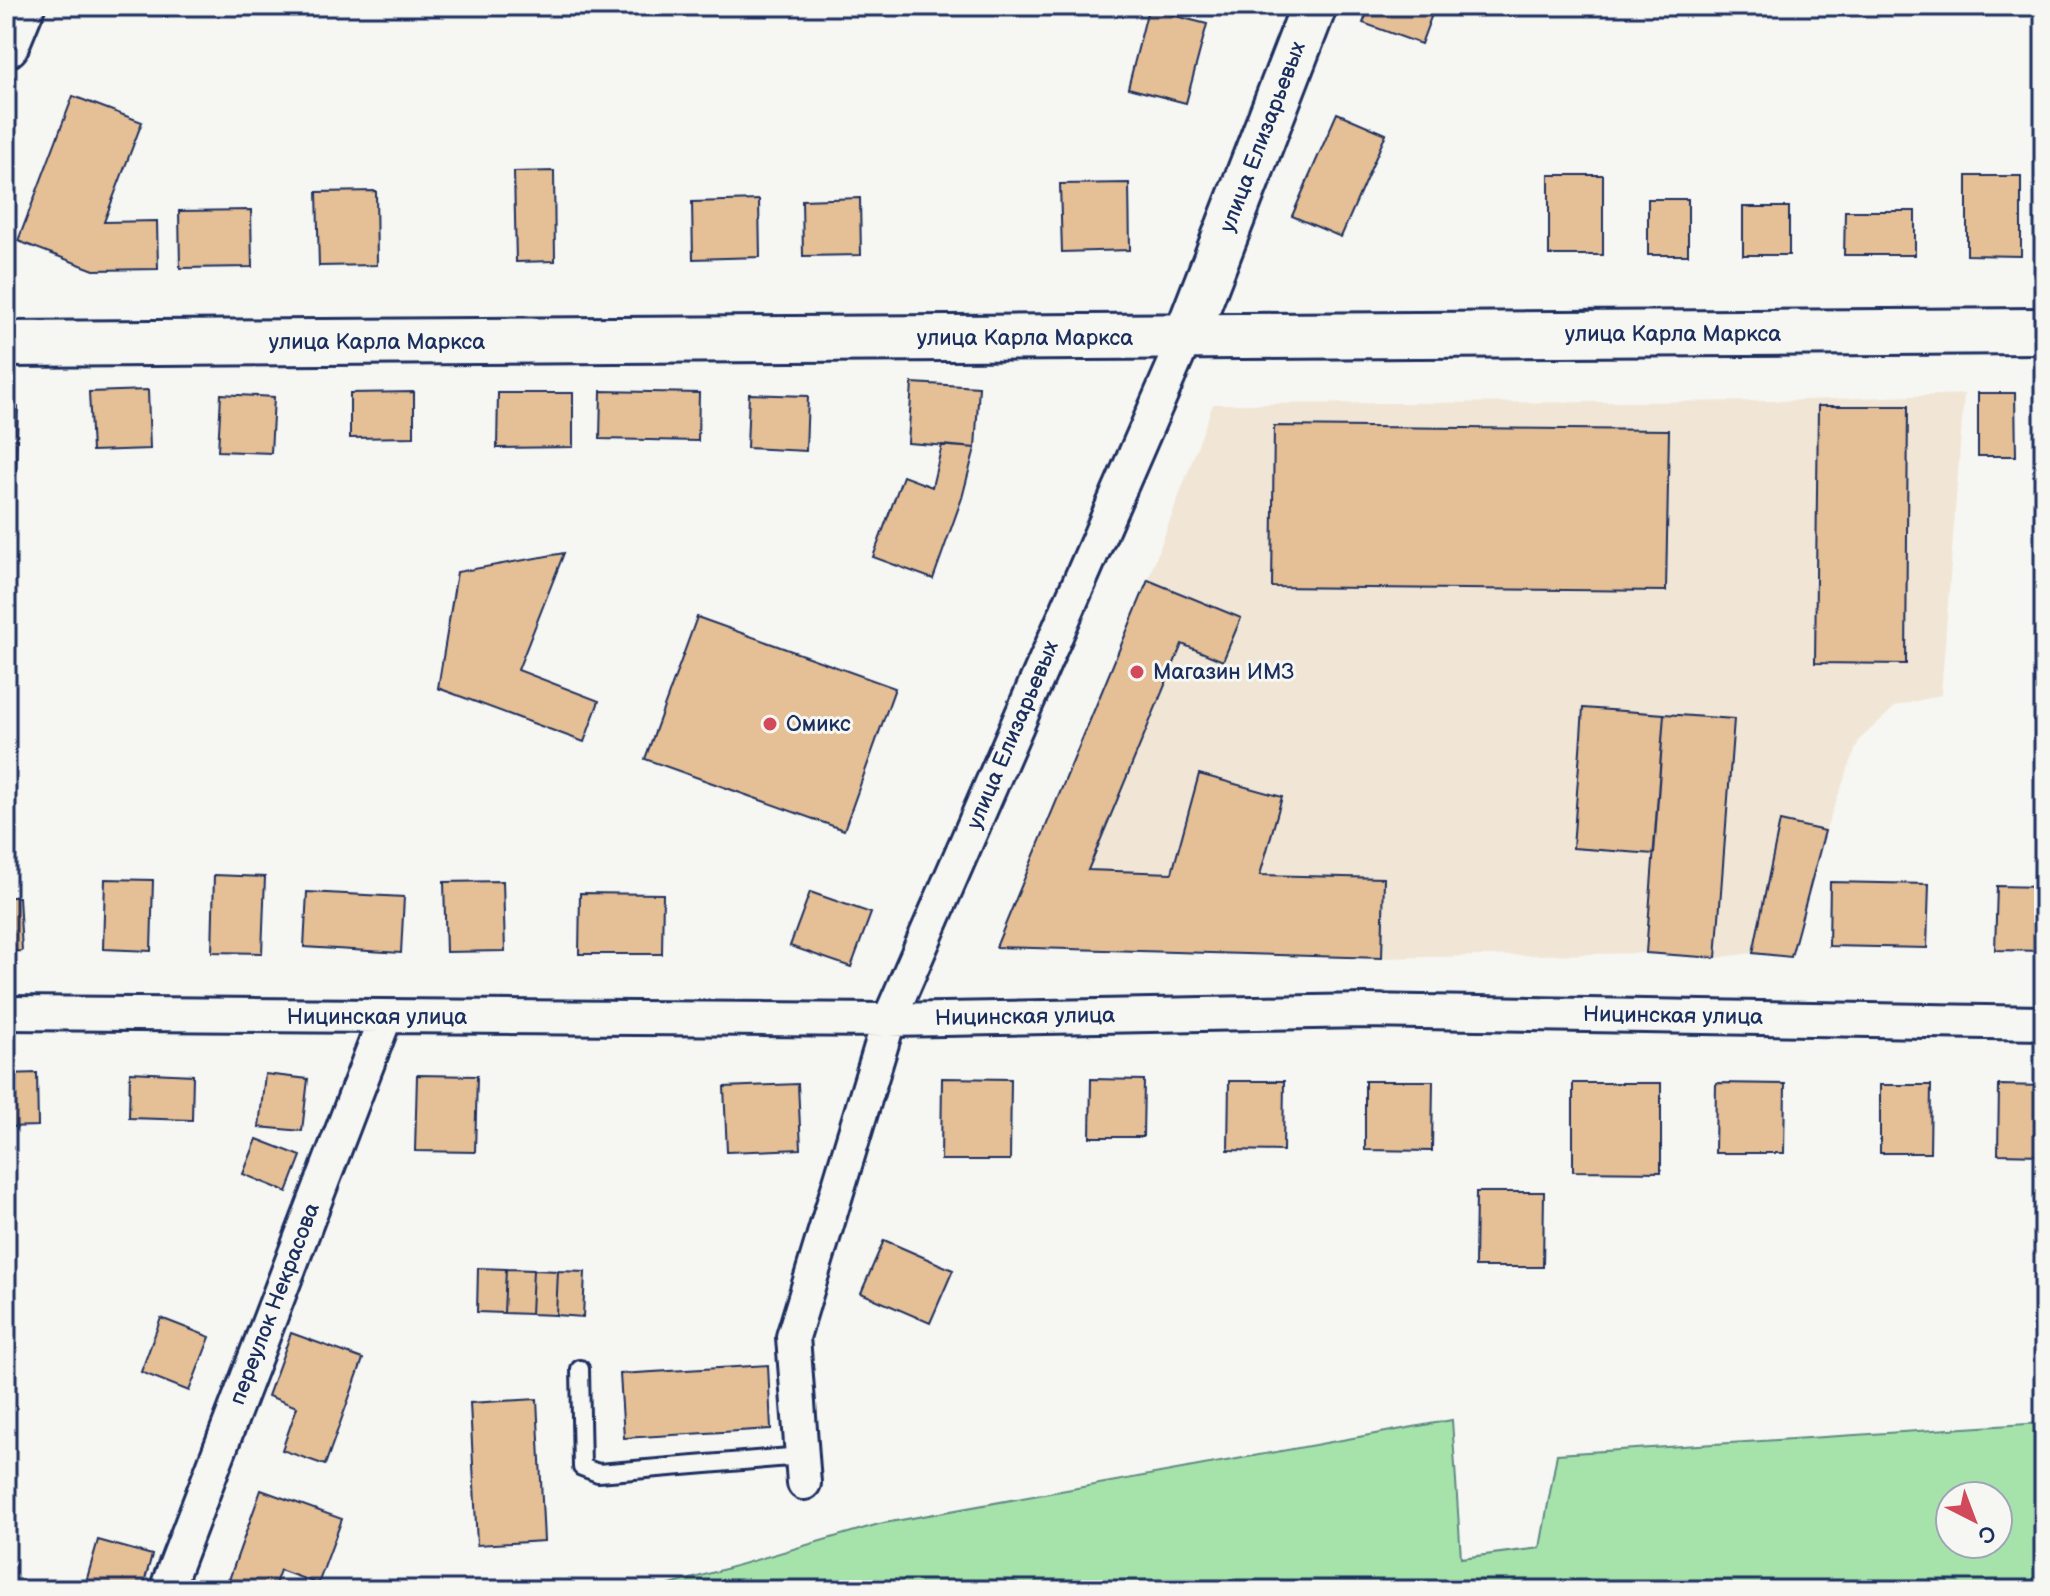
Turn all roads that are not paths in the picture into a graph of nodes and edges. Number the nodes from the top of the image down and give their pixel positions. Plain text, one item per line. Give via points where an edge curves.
1 (22, 6) edge
2 (1314, 6) edge
3 (6, 45) edge
4 (2044, 331) edge
5 (1186, 337) junction
6 (6, 344) edge
7 (6, 1013) edge
8 (385, 1018) junction
9 (889, 1020) junction
10 (2044, 1023) edge
11 (580, 1369) dead end
12 (803, 1469) joint
13 (166, 1590) edge

1 - 3 street
2 - 5 street, улица Елизарьевых
4 - 5 street, улица Карла Маркса
5 - 6 street, улица Карла Маркса
5 - 9 street, улица Елизарьевых
7 - 8 street, Ницинская улица
8 - 9 street, Ницинская улица
8 - 13 street, переулок Некрасова
9 - 10 street, Ницинская улица via 1365,1011
9 - 12 street, улица Елизарьевых via 793,1337
11 - 12 lane via 582,1467 598,1473

